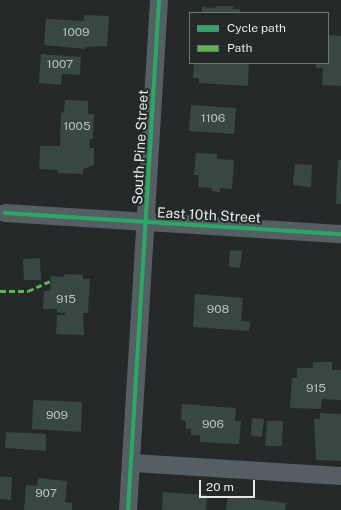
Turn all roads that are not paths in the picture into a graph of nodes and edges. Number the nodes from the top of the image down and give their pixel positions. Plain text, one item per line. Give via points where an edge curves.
1 (159, 0) edge
2 (5, 213) dead end
3 (146, 223) junction
4 (341, 234) edge
5 (133, 463) junction
6 (341, 476) edge
7 (128, 510) edge

1 - 3 street, South Pine Street
2 - 3 street, East 10th Street
3 - 4 street, East 10th Street
3 - 5 street, South Pine Street
5 - 6 street
5 - 7 street, South Pine Street

